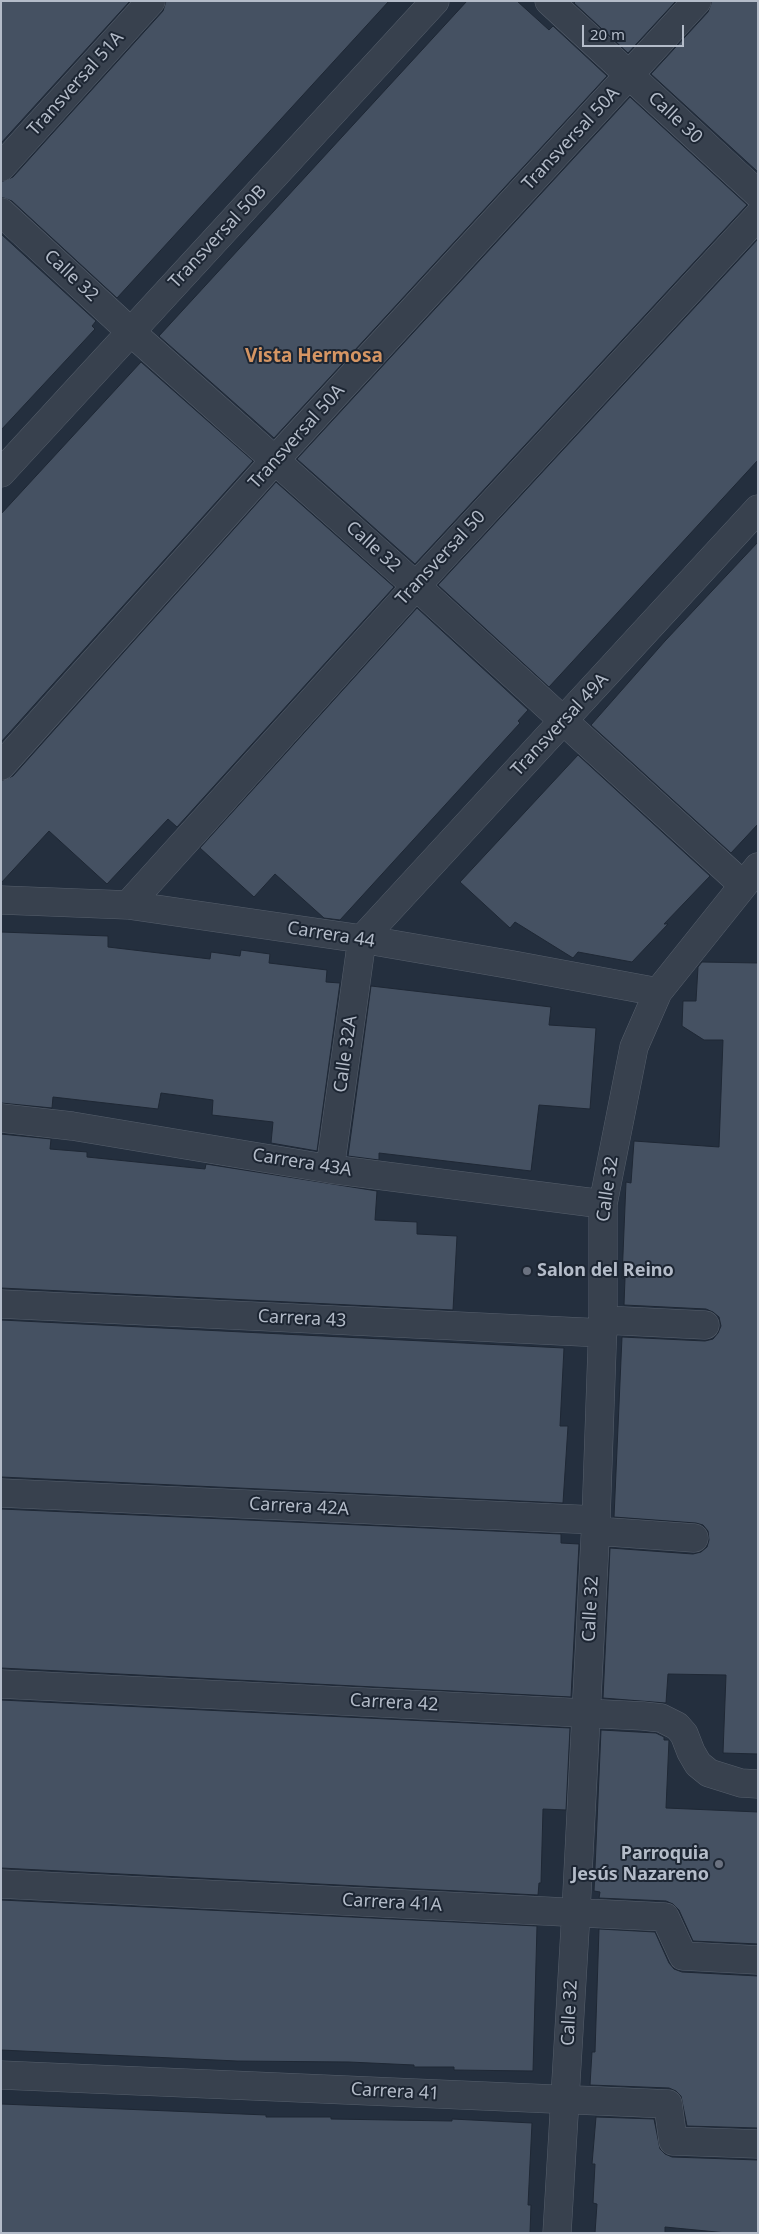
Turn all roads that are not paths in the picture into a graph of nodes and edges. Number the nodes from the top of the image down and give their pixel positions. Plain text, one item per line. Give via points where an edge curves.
1 (151, 1) edge
2 (435, 1) edge
3 (549, 1) edge
4 (697, 1) edge
5 (628, 76) junction
6 (1, 167) edge
7 (758, 194) edge
8 (1, 212) edge
9 (758, 216) edge
10 (131, 332) junction
11 (275, 460) junction
12 (1, 473) edge
13 (758, 509) edge
14 (416, 586) junction
15 (563, 722) junction
16 (1, 766) edge
17 (750, 875) edge
18 (1, 900) edge
19 (128, 905) junction
20 (362, 939) junction
21 (658, 992) junction
22 (1, 1118) edge
23 (330, 1168) junction
24 (602, 1204) junction
25 (1, 1304) edge
26 (704, 1325) dead end
27 (603, 1327) junction
28 (1, 1493) edge
29 (595, 1526) junction
30 (694, 1538) dead end
31 (1, 1684) edge
32 (585, 1713) junction
33 (758, 1784) edge
34 (1, 1884) edge
35 (576, 1912) junction
36 (758, 1960) edge
37 (1, 2075) edge
38 (566, 2100) junction
39 (758, 2144) edge
40 (557, 2233) edge

1 - 6 street, Transversal 51A
2 - 10 street, Transversal 50B
3 - 5 street, Calle 30
4 - 5 street, Transversal 50A
5 - 7 street, Calle 30
5 - 11 street, Transversal 50A
8 - 10 street, Calle 32
9 - 14 street, Transversal 50
10 - 11 street, Calle 32
10 - 12 street, Transversal 50B
11 - 14 street, Calle 32
11 - 16 street, Transversal 50A
13 - 15 street, Transversal 49A
14 - 15 street, Calle 32
14 - 19 street, Transversal 50
15 - 17 street, Calle 32
15 - 20 street, Transversal 49A
17 - 21 street, Calle 32
18 - 19 street, Carrera 44
19 - 20 street, Carrera 44
20 - 21 street, Carrera 44
20 - 23 street, Calle 32A
21 - 24 street, Calle 32 via 634,1047
22 - 23 street, Carrera 43A via 72,1126
23 - 24 street, Carrera 43A
24 - 27 street, Calle 32
25 - 27 street, Carrera 43
26 - 27 street, Carrera 43
27 - 29 street, Calle 32
28 - 29 street, Carrera 42A
29 - 30 street, Carrera 42A
29 - 32 street, Calle 32
31 - 32 street, Carrera 42
32 - 33 street, Carrera 42 via 661,1718 677,1726 684,1734 698,1764 709,1773 741,1783
32 - 35 street, Calle 32
34 - 35 street, Carrera 41A
35 - 36 street, Carrera 41A via 665,1917 683,1956
35 - 38 street, Calle 32
37 - 38 street, Carrera 41
38 - 39 street, Carrera 41 via 668,2104 673,2140
38 - 40 street, Calle 32

